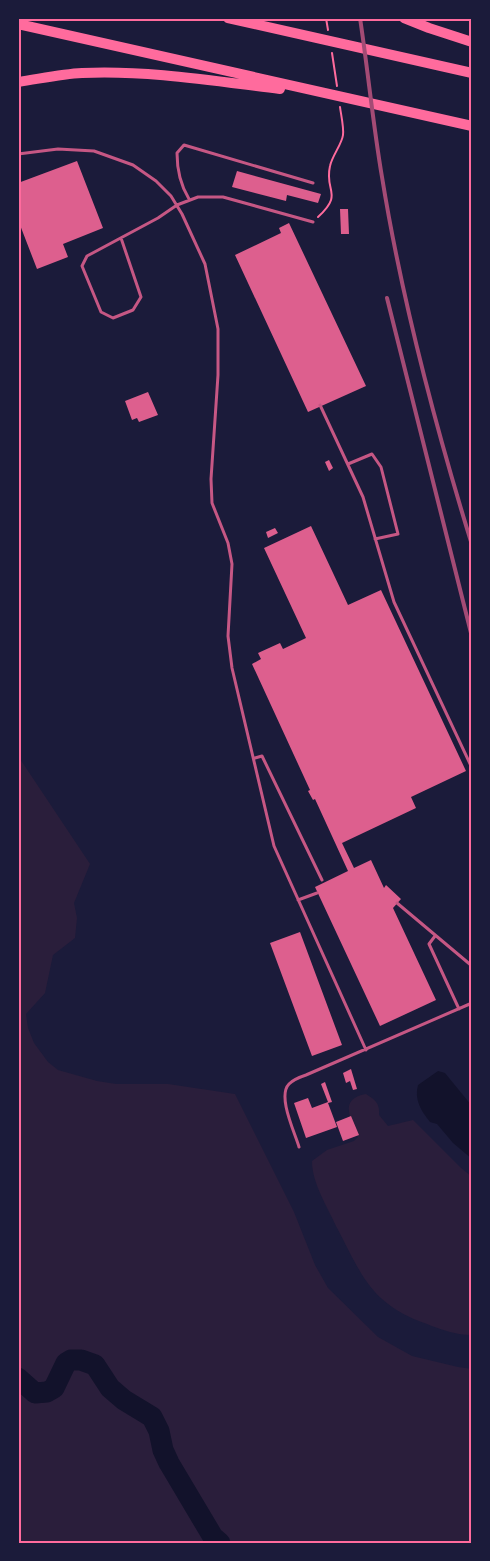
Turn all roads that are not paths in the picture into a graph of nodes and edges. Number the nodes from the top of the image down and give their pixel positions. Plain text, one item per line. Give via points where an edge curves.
1 (228, 18) edge
2 (404, 18) edge
3 (18, 24) edge
4 (472, 42) edge
5 (472, 73) edge
6 (22, 81) edge
7 (337, 95) junction
8 (472, 126) edge
9 (18, 154) edge
10 (313, 183) dead end
11 (189, 199) junction
12 (177, 205) junction
13 (313, 222) road end
14 (121, 238) junction
15 (320, 405) dead end
16 (348, 464) junction
17 (375, 539) junction
18 (254, 758) junction
19 (472, 768) edge
20 (322, 880) dead end
21 (317, 893) dead end
22 (298, 900) junction
23 (397, 903) dead end
24 (435, 936) junction
25 (472, 966) edge
26 (472, 1003) edge
27 (459, 1009) junction
28 (366, 1050) junction
29 (299, 1147) dead end

1 - 5 highway via 327,35
2 - 4 highway
3 - 7 highway
6 - 7 highway via 80,73 118,73
7 - 8 highway
9 - 12 lane via 58,149 108,155 133,165 156,181
10 - 11 lane via 184,145 177,153 177,162
11 - 12 lane
11 - 13 lane via 223,197
12 - 14 lane
12 - 18 lane via 206,264 218,329 212,503 232,564 228,636
14 - 14 lane via 87,256 82,266 101,312 113,318 133,310 141,297
15 - 16 lane
16 - 17 lane
16 - 17 lane via 372,454 381,467 398,534
17 - 19 lane via 394,602
18 - 20 lane via 262,756
18 - 22 lane via 274,846
21 - 22 lane
22 - 28 lane
23 - 24 lane
24 - 25 lane
24 - 27 lane via 429,945
26 - 27 lane
27 - 28 lane
28 - 29 lane via 288,1084 285,1105

